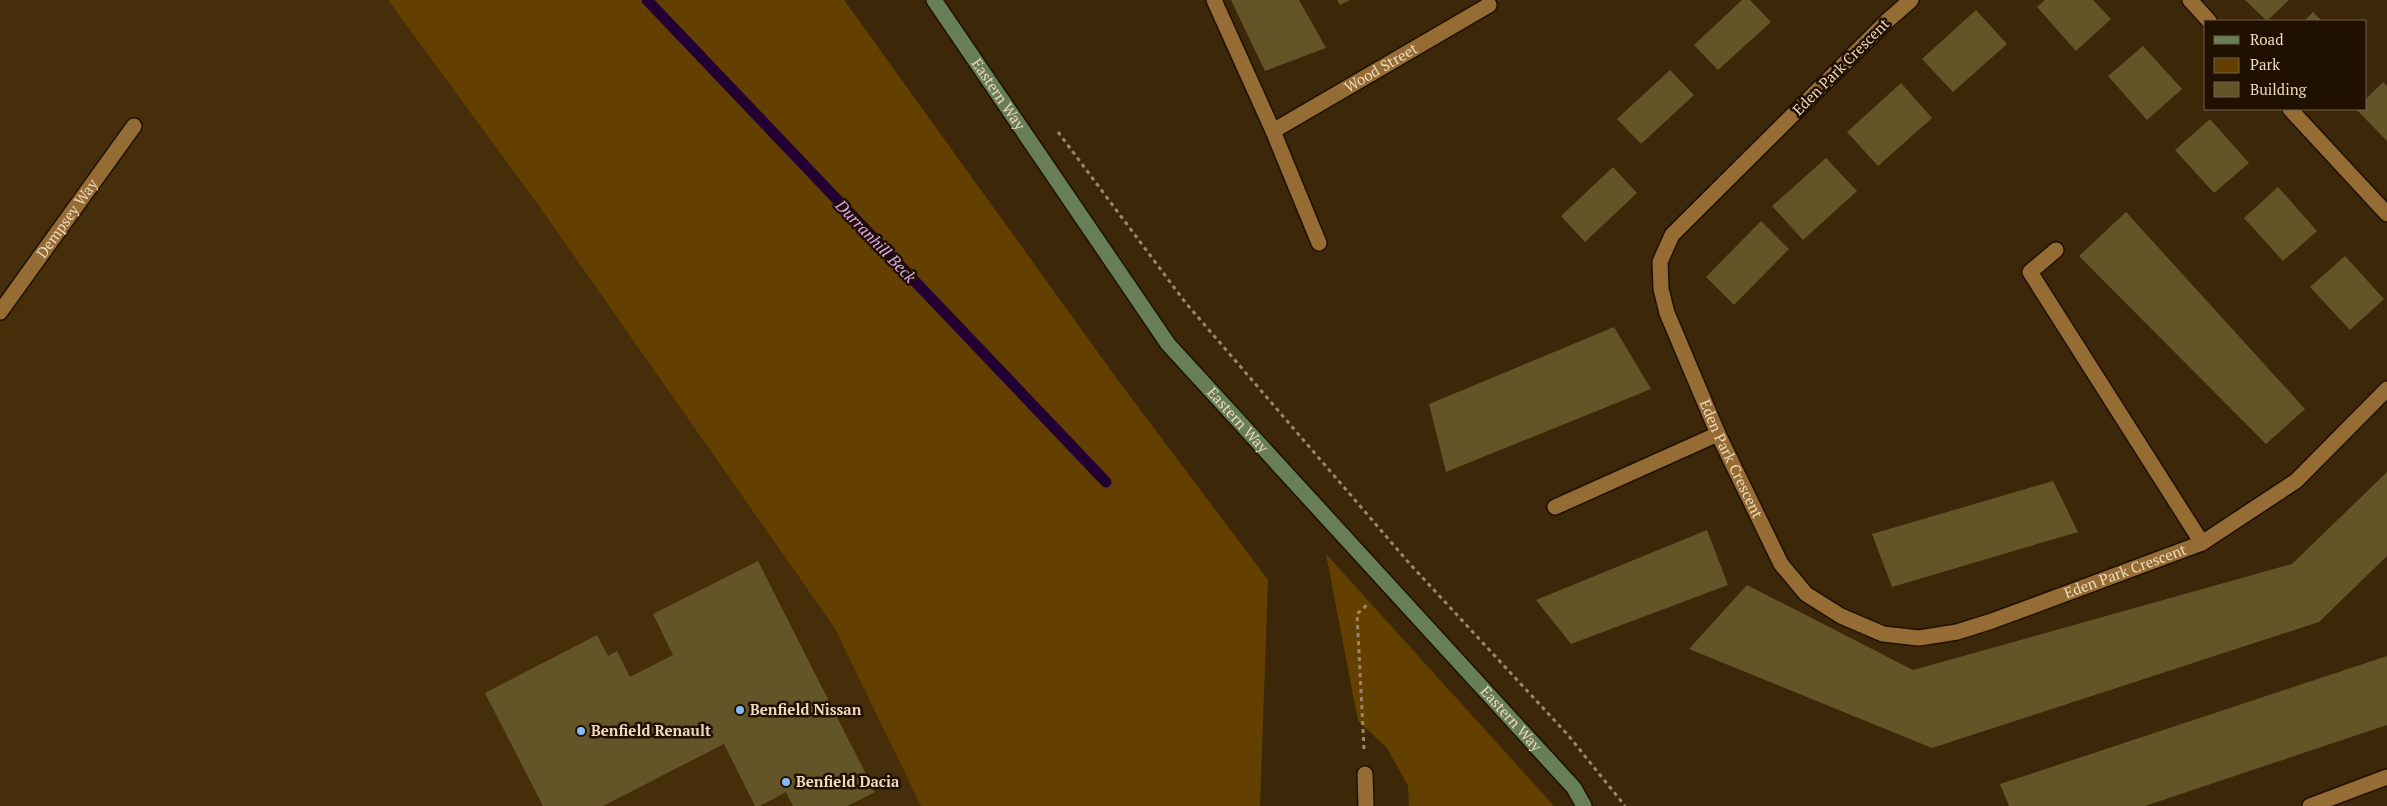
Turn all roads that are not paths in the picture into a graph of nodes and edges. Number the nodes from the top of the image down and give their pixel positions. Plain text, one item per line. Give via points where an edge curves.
1 (934, 0) edge
2 (1214, 0) edge
3 (1911, 0) edge
4 (2190, 0) edge
5 (1489, 5) dead end
6 (2208, 20) edge
7 (2291, 110) edge
8 (134, 126) dead end
9 (1273, 131) junction
10 (2387, 214) edge
11 (1318, 243) dead end
12 (2056, 250) dead end
13 (0, 312) edge
14 (2387, 389) edge
15 (1718, 434) junction
16 (1555, 507) dead end
17 (2202, 543) junction
18 (1365, 774) road end
19 (2387, 777) edge
20 (1366, 806) edge
21 (1584, 806) edge
22 (2310, 806) edge

1 - 21 street, Eastern Way via 1168,344 1574,788
2 - 9 street
3 - 15 street, Eden Park Crescent via 1672,235 1660,262 1661,289 1667,313
4 - 6 street
5 - 9 street, Wood Street
7 - 10 street
8 - 13 street, Dempsey Way
9 - 11 street
12 - 17 street, Eden Park Crescent via 2030,272
14 - 17 street, Eden Park Crescent via 2296,480
15 - 16 street
15 - 17 street, Eden Park Crescent via 1781,564 1806,594 1841,616 1883,634 1919,638 1957,632
18 - 20 street
19 - 22 street

